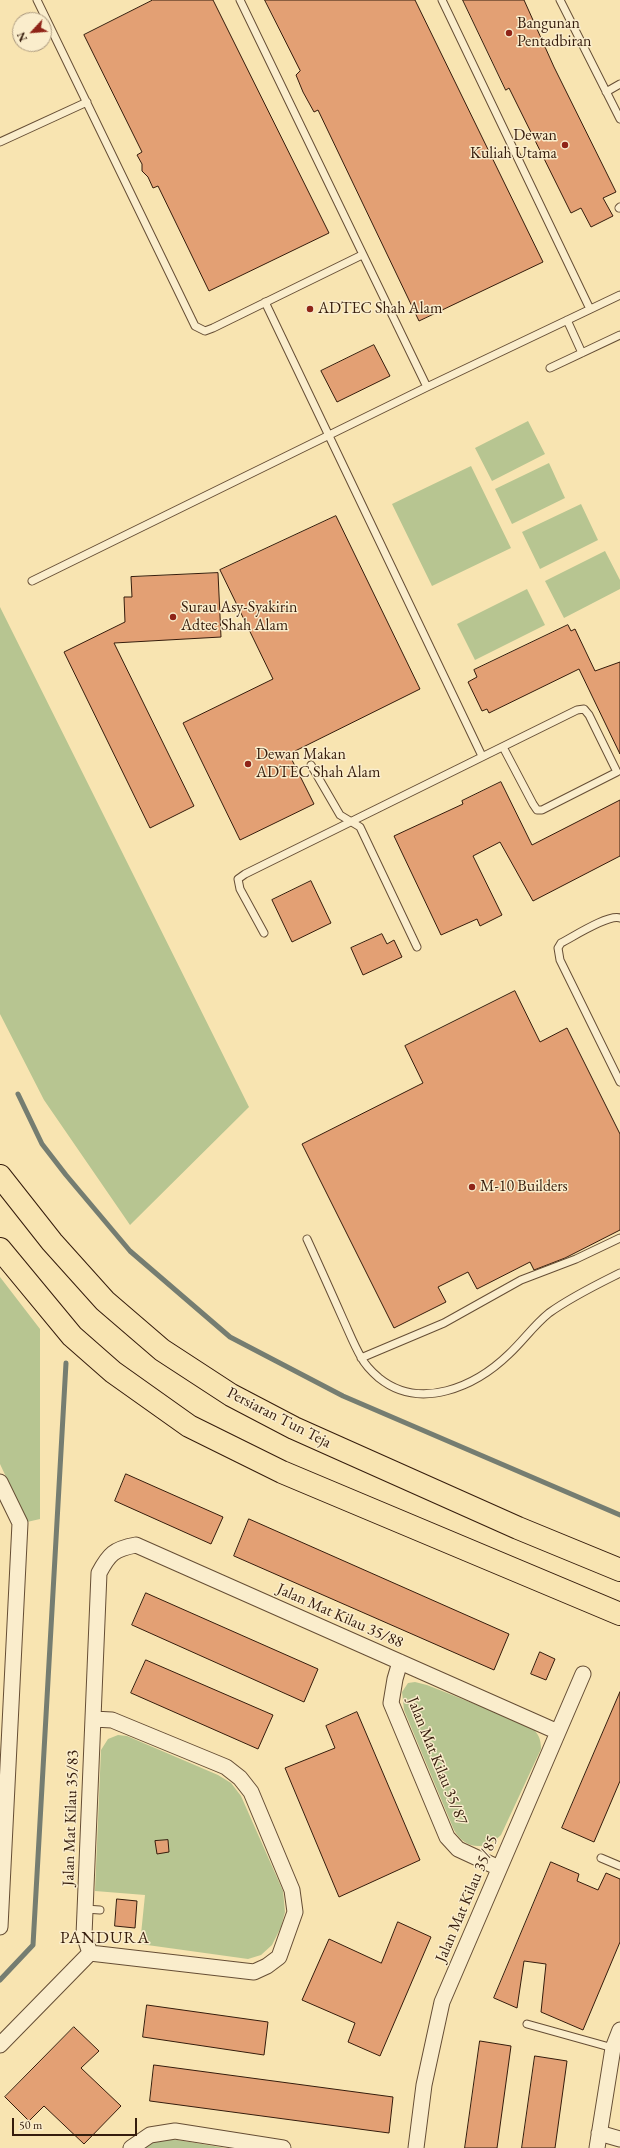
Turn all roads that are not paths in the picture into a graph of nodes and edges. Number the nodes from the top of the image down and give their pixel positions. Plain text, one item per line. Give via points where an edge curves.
1 (37, 0) edge
2 (240, 0) edge
3 (442, 0) edge
4 (560, 0) edge
5 (620, 84) edge
6 (606, 92) junction
7 (87, 102) junction
8 (620, 119) edge
9 (0, 142) edge
10 (362, 255) junction
11 (620, 295) edge
12 (265, 302) junction
13 (590, 309) junction
14 (567, 320) junction
15 (620, 334) edge
16 (582, 353) junction
17 (550, 368) dead end
18 (427, 387) junction
19 (330, 435) junction
20 (32, 581) dead end
21 (503, 747) junction
22 (482, 756) junction
23 (311, 765) dead end
24 (350, 822) junction
25 (620, 918) edge
26 (264, 933) dead end
27 (417, 947) dead end
28 (620, 1082) edge
29 (0, 1176) edge
30 (620, 1238) edge
31 (307, 1239) dead end
32 (0, 1249) edge
33 (620, 1273) edge
34 (361, 1358) junction
35 (0, 1482) edge
36 (108, 1557) joint
37 (620, 1570) edge
38 (620, 1614) edge
39 (400, 1662) junction
40 (583, 1674) dead end
41 (6, 1699) edge
42 (93, 1719) junction
43 (558, 1732) junction
44 (601, 1858) dead end
45 (620, 1866) edge
46 (499, 1868) junction
47 (0, 1927) edge
48 (90, 1953) junction
49 (527, 2024) dead end
50 (620, 2030) edge
51 (0, 2045) edge
52 (612, 2048) junction
53 (599, 2133) junction
54 (620, 2139) edge
55 (132, 2148) edge
56 (283, 2148) edge
57 (416, 2148) edge
58 (597, 2148) edge

1 - 7 lane
2 - 10 lane
3 - 13 lane
4 - 6 lane
5 - 6 lane
6 - 8 lane
7 - 9 lane
7 - 12 lane via 195,326 205,331 209,330
10 - 12 lane
10 - 18 lane
11 - 13 lane
12 - 19 lane
13 - 14 lane
14 - 16 lane
14 - 18 lane
15 - 16 lane
16 - 17 lane
18 - 19 lane
19 - 20 lane
19 - 22 lane
21 - 21 lane via 577,710 584,710 589,715 617,772 542,810 537,810
21 - 22 lane
22 - 24 lane
23 - 24 lane via 340,814
24 - 26 lane via 245,874 238,880 240,889
24 - 27 lane via 360,827
25 - 28 lane via 614,916 604,920 561,943 558,948 560,960
29 - 37 main road, Persiaran Tun Teja via 52,1242 105,1301 162,1350 231,1395 294,1428 518,1528
30 - 34 lane via 576,1259 521,1280 444,1322
31 - 34 lane
32 - 38 main road via 72,1336 113,1372 189,1426 282,1472
33 - 34 lane via 586,1290 548,1314 509,1355 489,1370 446,1391 430,1395 398,1390 375,1374
35 - 41 street via 20,1523
36 - 39 street, Jalan Mat Kilau 35/88 via 120,1548 136,1545
36 - 42 street, Jalan Mat Kilau 35/83 via 99,1573
39 - 43 street, Jalan Mat Kilau 35/88
39 - 46 street, Jalan Mat Kilau 35/87 via 391,1703 447,1837 458,1849
40 - 43 street, Jalan Mat Kilau 35/85
41 - 47 street
42 - 48 street, Jalan Mat Kilau 35/83 via 93,1910 84,1936
42 - 48 street via 112,1720 226,1767 240,1778 251,1792 292,1890 295,1912 279,1957 254,1972
43 - 46 street, Jalan Mat Kilau 35/85
44 - 45 lane
46 - 57 street, Jalan Mat Kilau 35/85 via 442,2002 424,2085
48 - 51 street
49 - 52 lane
50 - 52 street
52 - 53 street
53 - 54 street
53 - 58 street
55 - 56 street via 150,2135 175,2131

